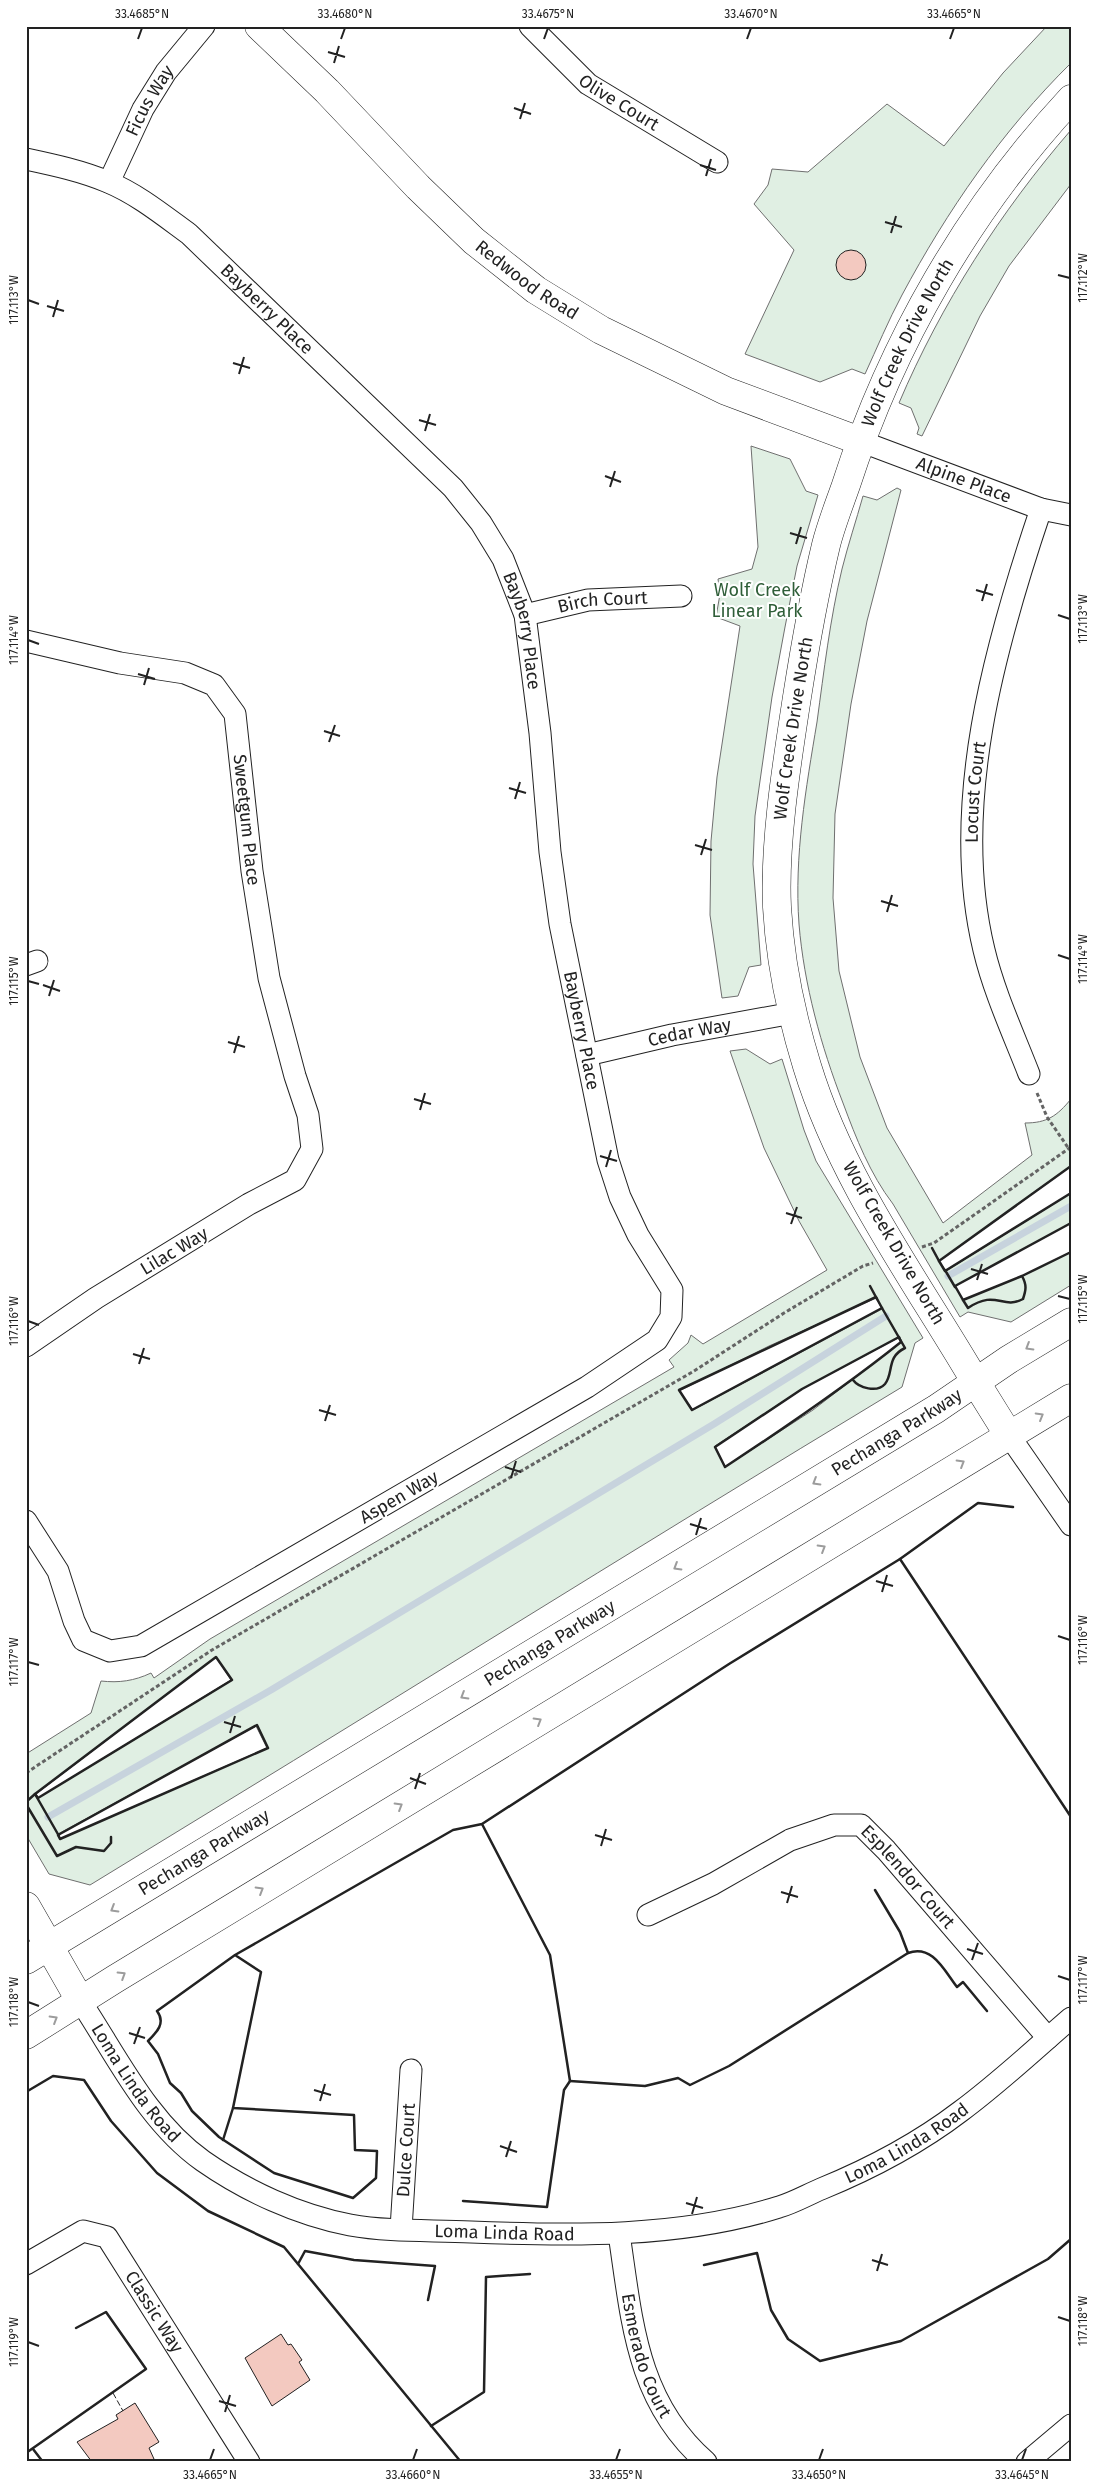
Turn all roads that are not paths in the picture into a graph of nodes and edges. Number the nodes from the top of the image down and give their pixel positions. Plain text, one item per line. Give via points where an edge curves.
1 (204, 26) edge
2 (259, 26) edge
3 (530, 26) edge
4 (1071, 99) edge
5 (26, 159) edge
6 (717, 162) dead end
7 (109, 182) junction
8 (860, 441) junction
9 (1042, 509) junction
10 (1071, 514) edge
11 (681, 596) dead end
12 (524, 615) junction
13 (26, 641) edge
14 (793, 1013) junction
15 (588, 1055) junction
16 (1029, 1074) road end
17 (312, 1150) joint
18 (671, 1317) joint
19 (1071, 1322) edge
20 (26, 1346) edge
21 (976, 1381) junction
22 (1071, 1398) edge
23 (1008, 1434) junction
24 (26, 1521) edge
25 (1071, 1525) edge
26 (26, 1906) edge
27 (648, 1915) dead end
28 (38, 1953) edge
29 (81, 2002) junction
30 (1071, 2018) edge
31 (26, 2035) edge
32 (1048, 2038) junction
33 (411, 2070) dead end
34 (401, 2229) junction
35 (619, 2234) junction
36 (26, 2264) edge
37 (1071, 2425) edge
38 (249, 2462) edge
39 (706, 2462) edge
40 (1027, 2462) edge

1 - 7 street, Ficus Way via 166,72 147,102
2 - 8 main road, Redwood Road via 474,241 536,290 601,330 726,390
3 - 6 street, Olive Court via 588,84
4 - 8 main road, Wolf Creek Drive North via 995,190 953,252 913,322
5 - 7 street, Bayberry Place
7 - 12 street, Bayberry Place via 147,203 189,234 453,488 503,558
8 - 9 street, Alpine Place
8 - 14 main road, Wolf Creek Drive North via 827,542 806,641 780,824 777,905
9 - 10 street, Alpine Place
9 - 16 street, Locust Court via 1003,630 991,685 972,806 970,850 973,892 984,950 999,1000
11 - 12 street, Birch Court via 588,600
12 - 15 street, Bayberry Place via 538,714 557,906
13 - 17 street, Sweetgum Place via 120,663 185,673 214,686 234,714 252,871 269,978 308,1115
14 - 15 street, Cedar Way via 672,1035
14 - 21 main road, Wolf Creek Drive North via 827,1121 858,1190
15 - 18 street, Bayberry Place via 608,1160 620,1197 638,1235 672,1290
17 - 20 street, Lilac Way via 295,1180 96,1298
18 - 24 street, Aspen Way via 658,1340 587,1387 141,1646 110,1651 83,1640 58,1571
19 -> 21 main road, Pechanga Parkway
21 - 23 main road, Wolf Creek Drive North
21 -> 28 main road, Pechanga Parkway via 928,1414
23 -> 22 main road
23 - 25 street
29 -> 23 main road
26 - 28 main road, Loma Linda Road
27 - 32 street, Esplendor Court via 713,1884 790,1840 834,1825 861,1825
28 - 29 main road, Loma Linda Road
31 -> 29 main road
29 - 34 street, Loma Linda Road via 136,2091 168,2130 202,2161 244,2187 291,2208 350,2225
30 - 32 street, Loma Linda Road
32 - 35 street, Loma Linda Road via 961,2111 908,2146 851,2176 779,2207 703,2224
33 - 34 street, Dulce Court
34 - 35 street, Loma Linda Road via 547,2235
35 - 39 street, Esmerado Court via 637,2348 651,2391 670,2423
36 - 38 street, Classic Way via 83,2231 107,2237
37 - 40 street

